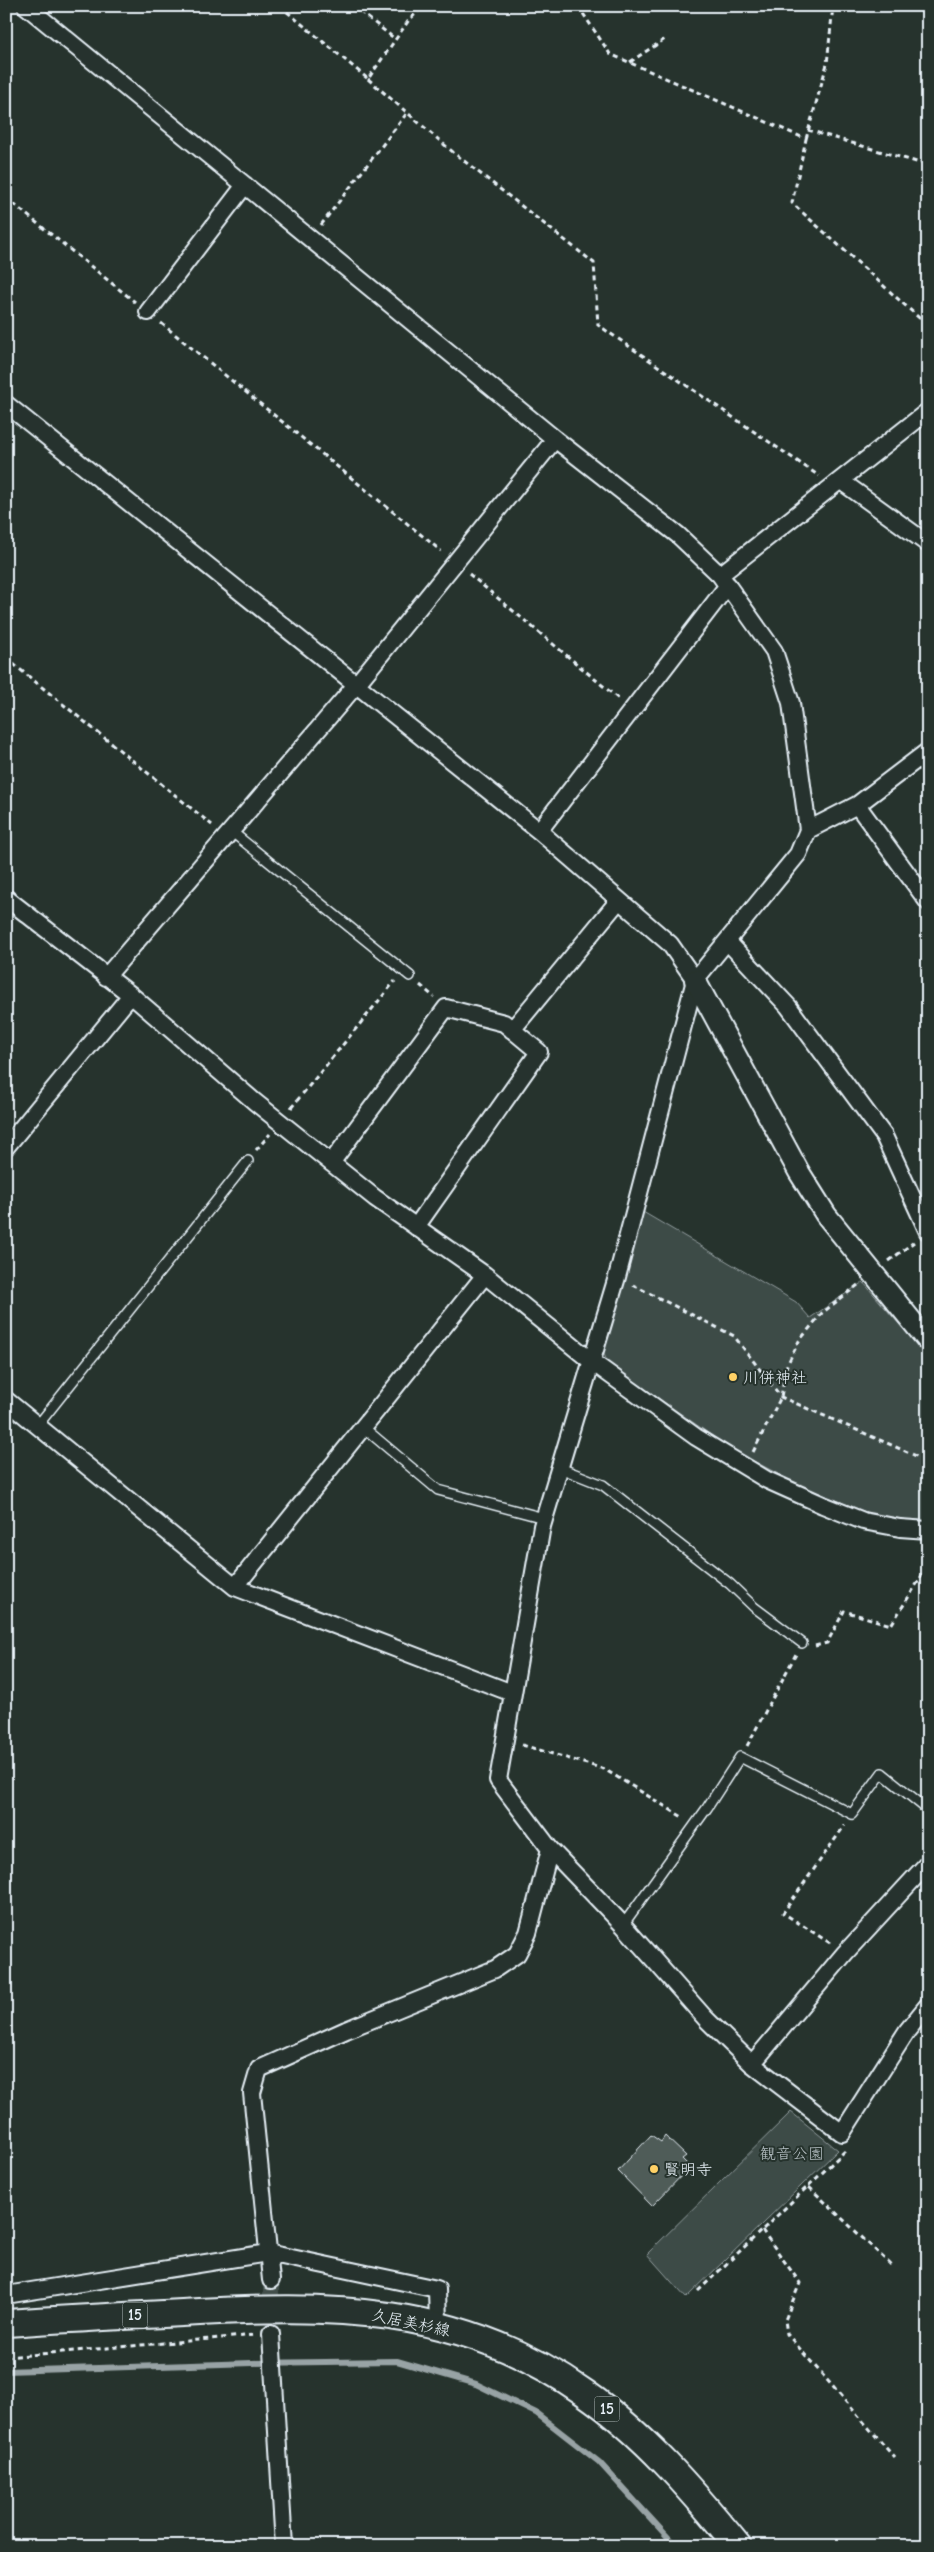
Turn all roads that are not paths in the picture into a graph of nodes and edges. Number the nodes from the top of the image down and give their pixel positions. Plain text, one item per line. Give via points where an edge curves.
1 (26, 6) edge
2 (245, 185) junction
3 (148, 312) road end
4 (6, 404) edge
5 (928, 411) edge
6 (554, 439) junction
7 (837, 483) junction
8 (928, 544) edge
9 (724, 580) junction
10 (356, 685) junction
11 (928, 751) edge
12 (856, 805) junction
13 (808, 830) junction
14 (539, 831) junction
15 (228, 834) junction
16 (6, 898) edge
17 (619, 900) junction
18 (928, 902) edge
19 (726, 941) junction
20 (406, 974) road end
21 (106, 977) junction
22 (695, 980) junction
23 (131, 995) junction
24 (512, 1030) junction
25 (6, 1147) edge
26 (248, 1160) road end
27 (331, 1163) junction
28 (416, 1226) junction
29 (927, 1232) edge
30 (485, 1275) junction
31 (928, 1341) edge
32 (591, 1361) junction
33 (6, 1400) edge
34 (38, 1425) junction
35 (363, 1427) junction
36 (560, 1468) junction
37 (544, 1518) junction
38 (928, 1530) edge
39 (235, 1587) junction
40 (802, 1643) road end
41 (512, 1693) junction
42 (928, 1810) edge
43 (550, 1849) junction
44 (928, 1863) edge
45 (623, 1925) junction
46 (928, 2005) edge
47 (752, 2064) junction
48 (268, 2253) junction
49 (270, 2280) tunnel mouth
50 (6, 2294) edge
51 (6, 2323) edge
52 (438, 2324) junction
53 (271, 2341) tunnel mouth
54 (284, 2546) edge
55 (738, 2546) edge

1 - 2 street
2 - 3 street
2 - 6 street
4 - 10 street
5 - 7 street
6 - 9 street via 678,535
6 - 10 street
7 - 8 street
7 - 9 street
9 - 13 street via 774,651 791,703
9 - 14 street via 632,710
10 - 14 street
10 - 15 street
11 - 12 street
12 - 13 street
12 - 18 street
13 - 19 street via 798,854
14 - 17 street
15 - 20 lane
15 - 21 street
16 - 21 street
17 - 22 street via 670,944
17 - 24 street
19 - 22 street
19 - 29 street via 788,1006 884,1136
21 - 23 street
22 - 31 street via 799,1172 826,1215
22 - 32 street via 617,1277
23 - 25 street
23 - 27 street
24 - 27 street via 504,1023 446,1008
24 - 28 street via 540,1052
26 - 34 lane
27 - 28 street
28 - 30 street
30 - 32 street
30 - 35 street
32 - 36 street
32 - 38 street via 696,1437 767,1480 863,1521
33 - 34 street
34 - 39 street
35 - 37 lane via 438,1490
35 - 39 street
36 - 37 street
36 - 40 lane via 603,1485
37 - 41 street
39 - 41 street
41 - 43 street via 498,1780
42 - 45 lane via 882,1773 852,1814 740,1757
43 - 45 street
43 - 48 street via 528,1933 517,1954 495,1969 259,2069 252,2093
44 - 47 street via 845,1953
45 - 47 street via 706,2019
46 - 47 street via 907,2031 842,2133
48 - 49 street
48 - 50 street
48 - 52 street via 437,2289
51 - 52 main road, 久居美杉線 / 15 via 263,2308 342,2309
52 - 55 main road, 久居美杉線 / 15 via 511,2351 584,2392 646,2443
53 - 54 street

